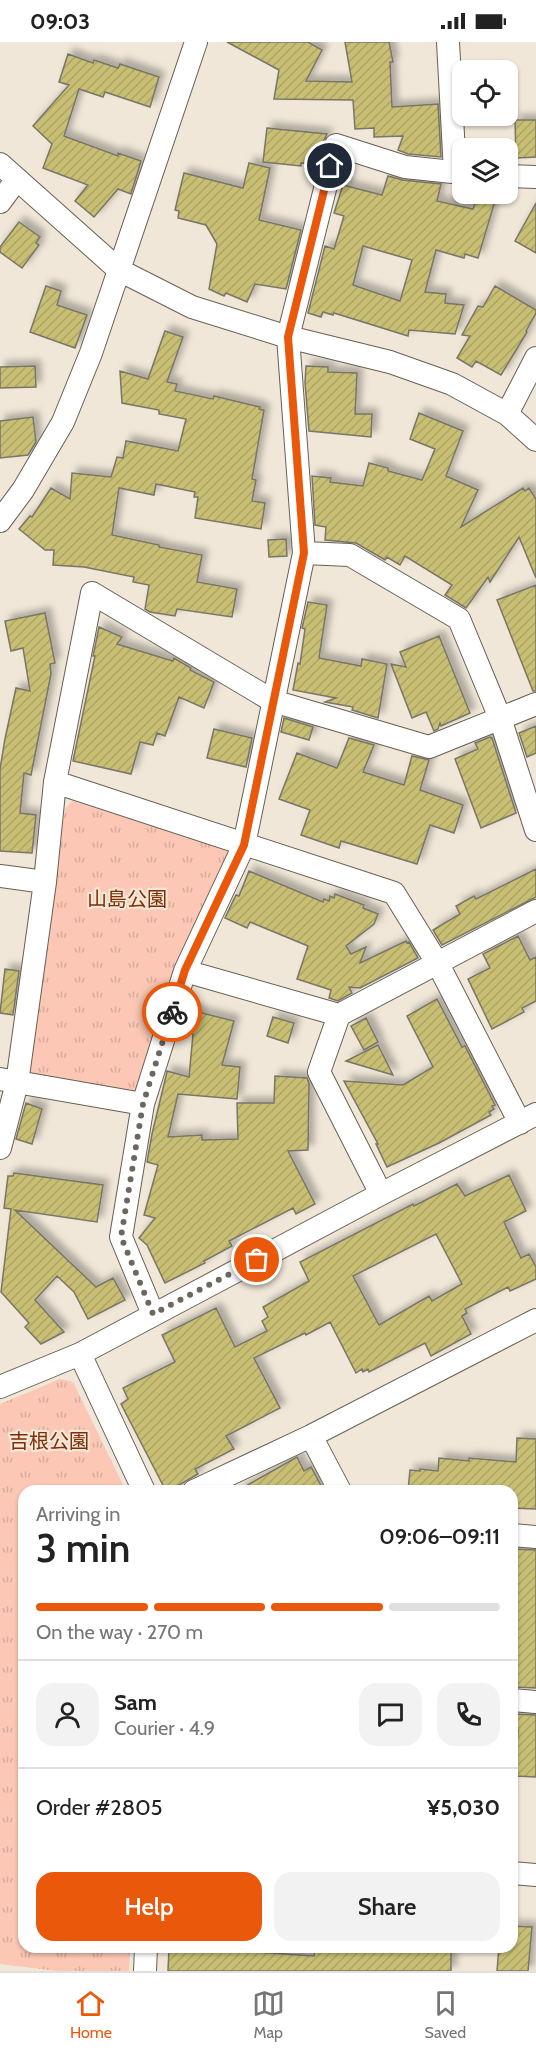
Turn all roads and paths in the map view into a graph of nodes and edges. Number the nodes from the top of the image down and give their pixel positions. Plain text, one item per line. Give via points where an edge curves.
1 (196, 42) edge
2 (448, 42) edge
3 (456, 138) edge
4 (8, 171) edge
5 (452, 172) edge
6 (518, 176) edge
7 (536, 177) edge
8 (0, 202) edge
9 (119, 270) junction
10 (288, 337) junction
11 (536, 358) edge
12 (507, 414) junction
13 (536, 440) edge
14 (0, 521) edge
15 (304, 553) junction
16 (273, 701) junction
17 (536, 704) edge
18 (500, 718) junction
19 (55, 782) junction
20 (536, 830) edge
21 (244, 845) junction
22 (0, 876) edge
23 (45, 882) junction
24 (536, 911) edge
25 (438, 964) junction
26 (185, 970) junction
27 (339, 1015) junction
28 (8, 1081) edge
29 (143, 1104) junction
30 (528, 1118) edge
31 (0, 1148) edge
32 (381, 1194) junction
33 (153, 1314) junction
34 (536, 1320) edge
35 (80, 1354) junction
36 (0, 1387) edge
37 (311, 1436) junction
38 (141, 1485) edge
39 (207, 1485) edge
40 (336, 1485) edge
41 (518, 1536) edge
42 (536, 1537) edge
43 (518, 1700) edge
44 (536, 1702) edge
45 (518, 1874) edge
46 (536, 1875) edge
47 (146, 1953) edge
48 (145, 1971) edge

1 - 9 street
2 - 3 street
4 - 8 street
4 - 9 street
5 - 10 street via 405,167 336,145
6 - 7 street
9 - 10 street via 192,307
9 - 14 street via 92,353 63,422
10 - 12 street via 390,362 452,384
10 - 15 street
11 - 12 street
12 - 13 street
15 - 16 street
15 - 18 street via 350,555 459,619
16 - 18 street via 429,747
16 - 19 street via 92,593
16 - 21 street
17 - 18 street
18 - 20 street
19 - 21 street
19 - 23 street
21 - 25 street via 394,893
21 - 26 street
22 - 23 street
23 - 28 street
24 - 25 street
25 - 27 street
25 - 30 street
26 - 27 street
26 - 29 street
27 - 32 street via 319,1072
28 - 29 street
28 - 31 street
29 - 33 street via 121,1237
30 - 32 street
32 - 33 street
33 - 35 street
34 - 37 street
35 - 36 street
35 - 38 street
37 - 39 street
37 - 40 street
41 - 42 street
43 - 44 street
45 - 46 street
47 - 48 street

